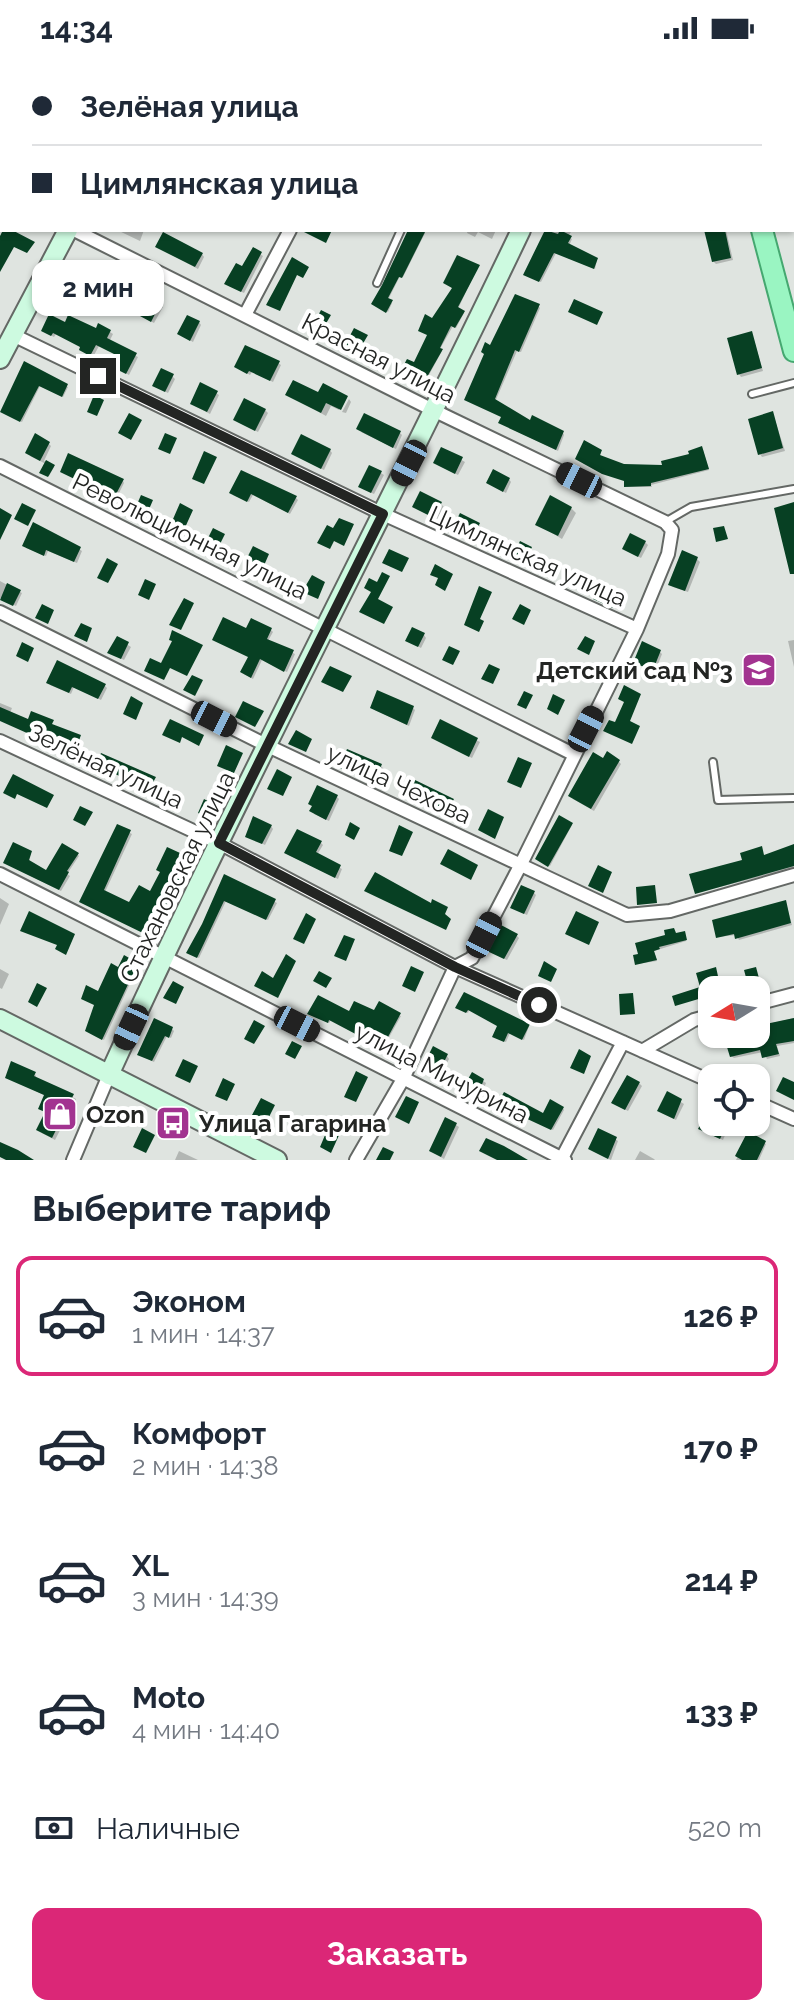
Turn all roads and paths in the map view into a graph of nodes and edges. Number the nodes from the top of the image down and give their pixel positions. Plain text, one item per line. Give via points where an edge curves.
1 (67, 232) edge
2 (78, 232) edge
3 (289, 232) edge
4 (400, 232) edge
5 (520, 232) edge
6 (763, 232) edge
7 (377, 283) dead end
8 (245, 315) junction
9 (13, 335) junction
10 (794, 351) edge
11 (0, 359) edge
12 (794, 383) edge
13 (752, 394) dead end
14 (435, 411) junction
15 (0, 466) edge
16 (794, 489) edge
17 (383, 514) junction
18 (665, 522) junction
19 (0, 612) edge
20 (327, 629) junction
21 (637, 629) junction
22 (0, 741) edge
23 (268, 746) junction
24 (573, 754) junction
25 (713, 762) dead end
26 (794, 798) edge
27 (219, 843) junction
28 (520, 866) junction
29 (0, 874) edge
30 (794, 875) edge
31 (164, 955) junction
32 (455, 967) junction
33 (794, 994) edge
34 (770, 1000) edge
35 (0, 1019) edge
36 (698, 1019) edge
37 (623, 1042) junction
38 (642, 1051) junction
39 (109, 1075) junction
40 (698, 1076) edge
41 (403, 1079) junction
42 (770, 1108) edge
43 (794, 1119) edge
44 (265, 1157) edge
45 (563, 1159) edge
46 (73, 1160) edge
47 (356, 1160) edge

1 - 9 street
2 - 8 street, Красная улица
3 - 8 street
4 - 7 lane
5 - 14 street, Стахановская улица
6 - 10 main road
8 - 14 street, Красная улица
9 - 11 street
9 - 17 street, Цимлянская улица
12 - 13 lane
14 - 17 street, Стахановская улица
14 - 18 street, Красная улица
15 - 20 street, Революционная улица
16 - 18 lane via 691,507
17 - 20 street, Стахановская улица
17 - 21 street, Цимлянская улица
18 - 21 street via 672,530 668,554
19 - 23 street, улица Чехова
20 - 23 street, Стахановская улица
20 - 24 street, Революционная улица
21 - 24 street
22 - 27 street, Зелёная улица
23 - 27 street, Стахановская улица
23 - 28 street, улица Чехова
24 - 28 street
25 - 26 lane via 718,800
27 - 31 street, Стахановская улица
27 - 32 street, Зелёная улица
28 - 30 street, улица Чехова via 627,915 670,911
28 - 32 street via 472,958
29 - 31 street, улица Мичурина
31 - 39 street, Стахановская улица
31 - 41 street, улица Мичурина
32 - 37 street, Зелёная улица
32 - 41 street
33 - 34 street
35 - 39 street
36 - 38 street
37 - 38 street, Зелёная улица
37 - 45 street
38 - 40 street, Зелёная улица
39 - 44 street
39 - 46 street, Стахановская улица
41 - 45 street, улица Мичурина
41 - 47 street
42 - 43 street

